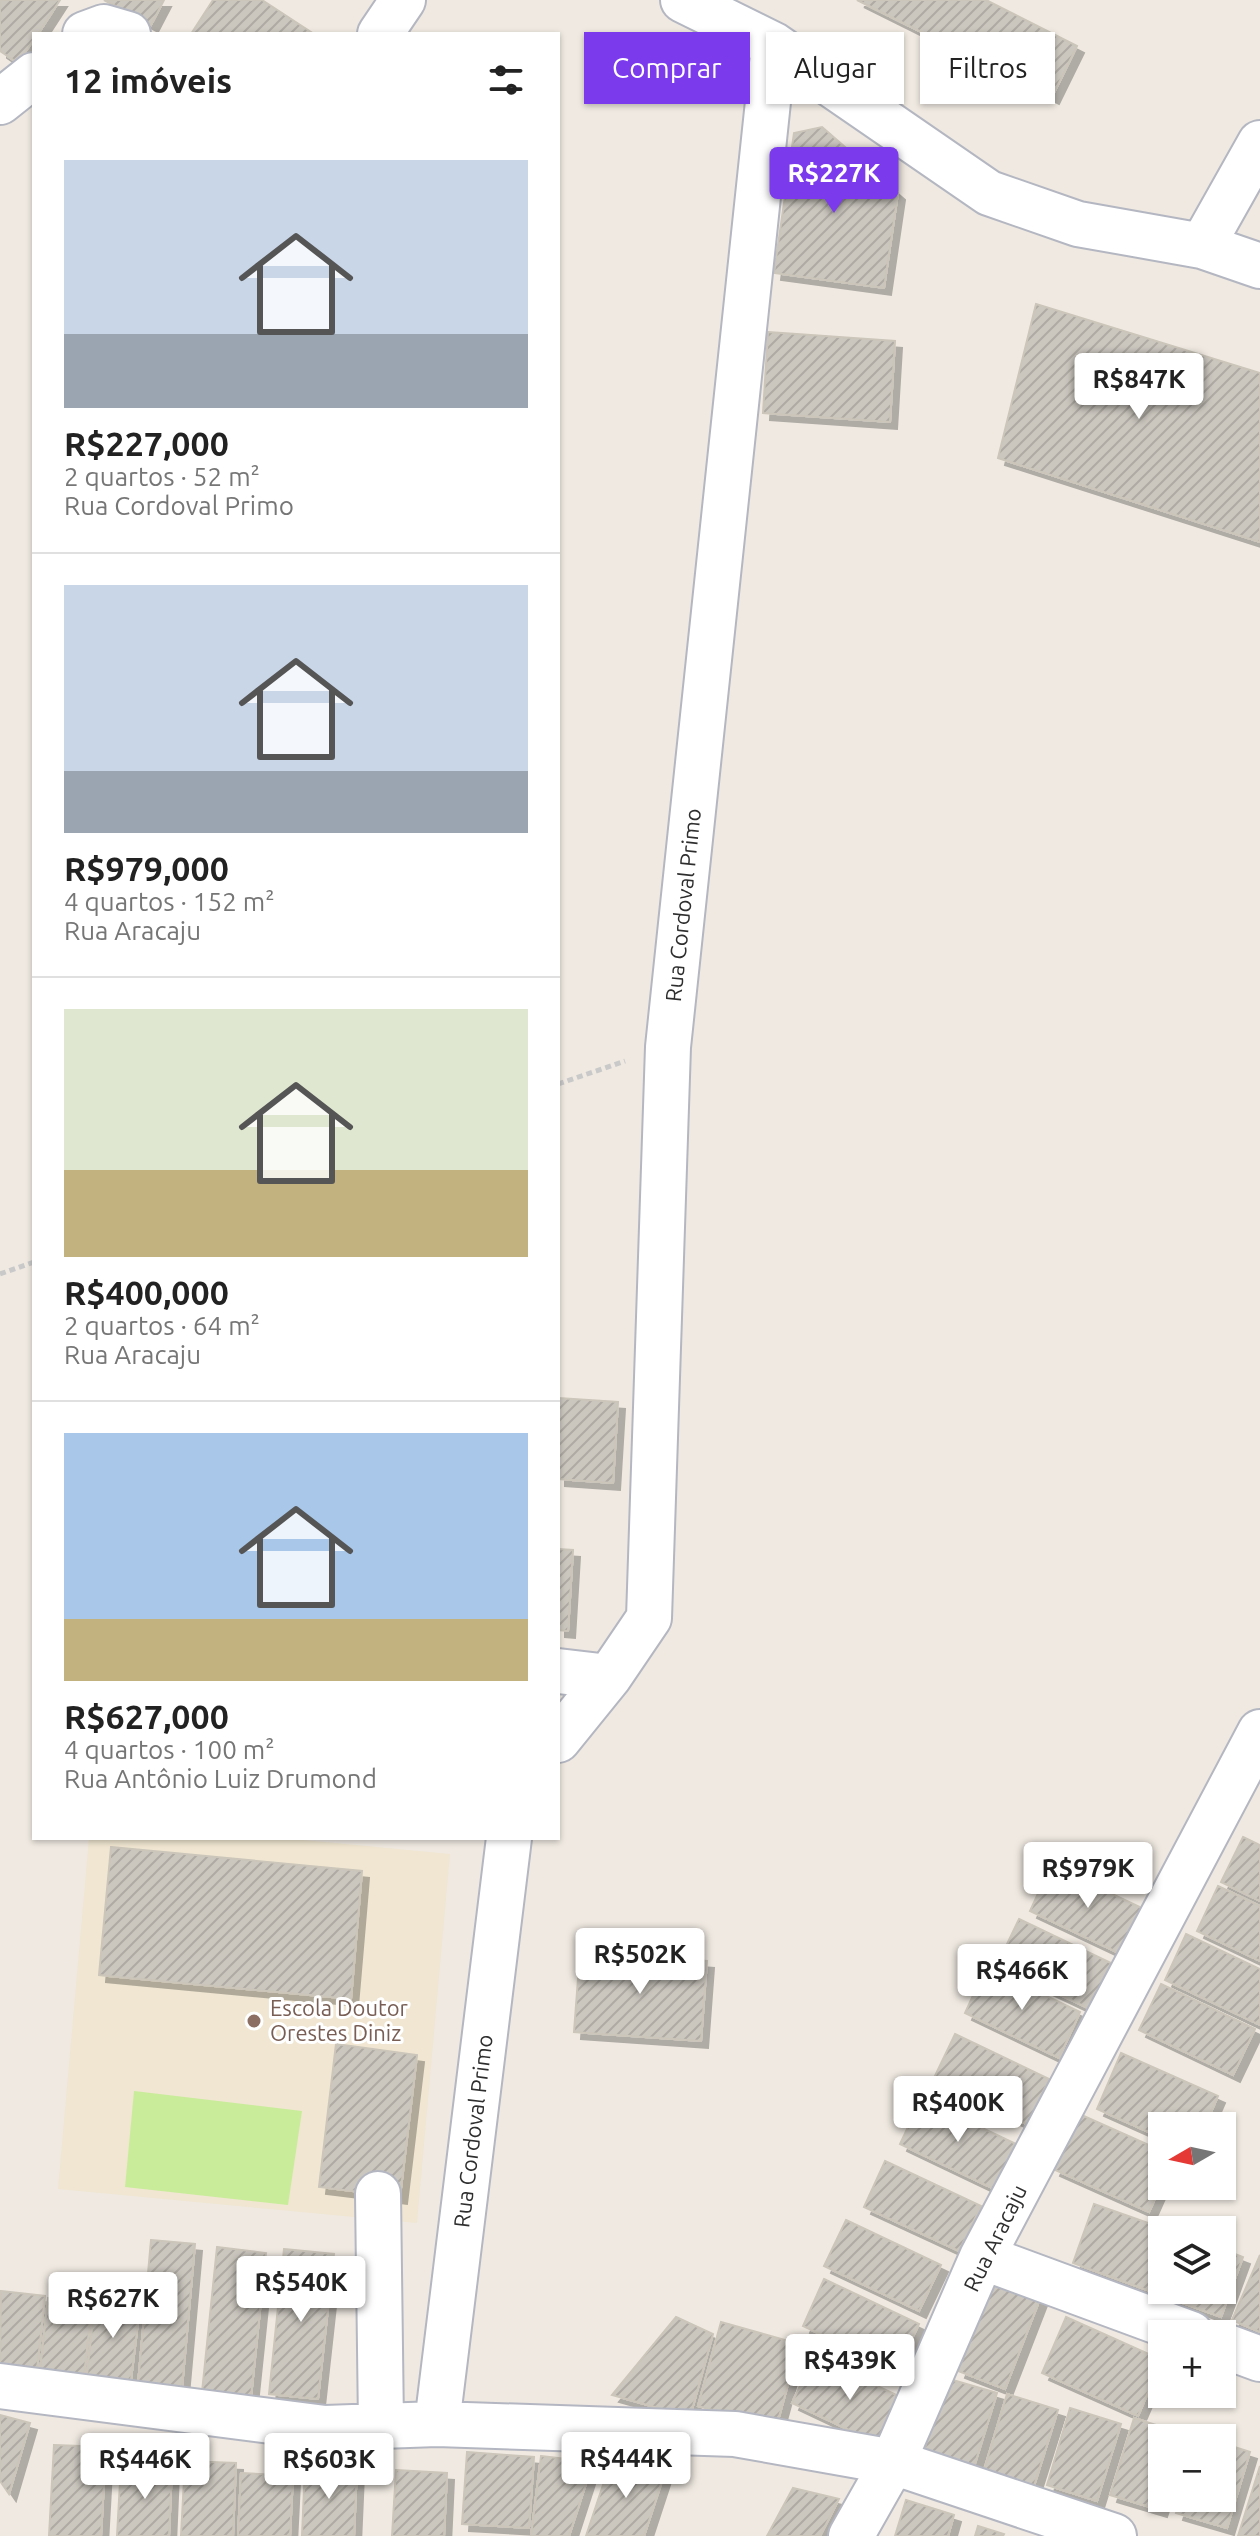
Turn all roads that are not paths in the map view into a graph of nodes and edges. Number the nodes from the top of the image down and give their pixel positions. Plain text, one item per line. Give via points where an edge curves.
1 (403, 0) edge
2 (683, 0) edge
3 (90, 32) edge
4 (121, 32) edge
5 (381, 32) edge
6 (766, 41) edge
7 (32, 77) edge
8 (0, 102) edge
9 (768, 104) edge
10 (860, 104) edge
11 (1260, 143) edge
12 (1202, 246) junction
13 (1260, 266) edge
14 (560, 1671) edge
15 (609, 1677) junction
16 (1260, 1732) edge
17 (560, 1738) edge
18 (509, 1840) edge
19 (378, 2194) dead end
20 (982, 2257) junction
21 (1153, 2320) edge
22 (1236, 2350) edge
23 (1260, 2359) edge
24 (0, 2386) edge
25 (437, 2424) junction
26 (381, 2425) junction
27 (893, 2462) junction
28 (851, 2536) edge
29 (1114, 2536) edge

1 - 5 street
2 - 6 street
3 - 4 street via 104,27
7 - 8 street
9 - 15 street, Rua Cordoval Primo via 668,1047 649,1618
10 - 12 street via 989,193 1078,224
11 - 12 street
12 - 13 street
14 - 15 street
15 - 17 street, Rua Cordoval Primo
16 - 20 street, Rua Aracaju
18 - 25 street, Rua Cordoval Primo
19 - 26 street
20 - 21 street
20 - 27 street, Rua Aracaju
22 - 23 street
24 - 26 street via 325,2428
25 - 26 street
25 - 27 street via 735,2434
27 - 28 street, Rua Aracaju
27 - 29 street

